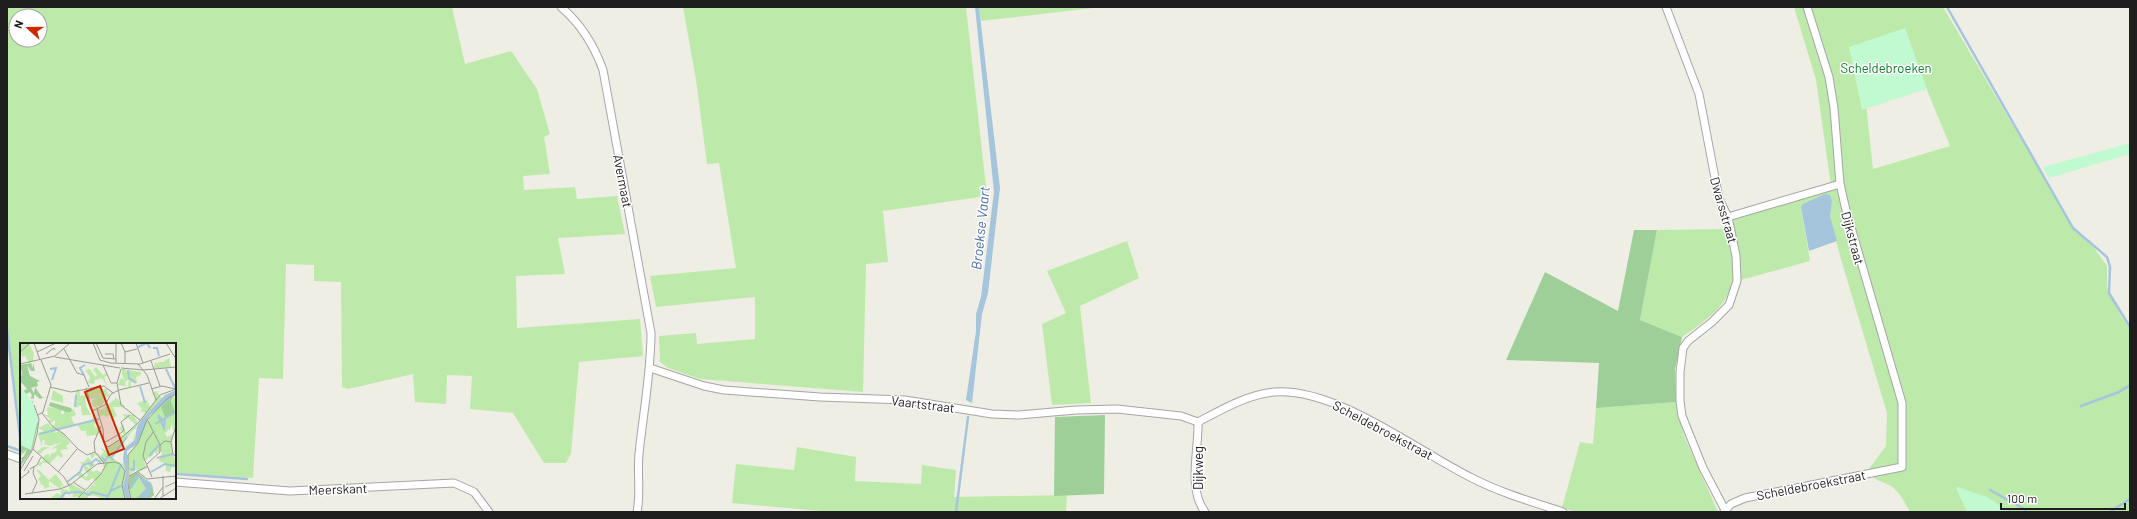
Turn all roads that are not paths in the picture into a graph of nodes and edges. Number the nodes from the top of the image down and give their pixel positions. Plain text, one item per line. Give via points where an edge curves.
1 (561, 7) edge
2 (1666, 7) edge
3 (1807, 7) edge
4 (1840, 184) junction
5 (1728, 217) junction
6 (650, 368) junction
7 (1198, 422) junction
8 (7, 454) edge
9 (20, 458) edge
10 (1902, 467) joint
11 (176, 482) edge
12 (1724, 511) edge
13 (489, 512) edge
14 (637, 512) edge
15 (1206, 512) edge
16 (1563, 512) edge

1 - 6 street, Avermaat via 582,28 603,70 651,332
2 - 5 street, Dwarsstraat via 1699,94 1719,199
3 - 4 street, Dijkstraat via 1829,77
4 - 5 street
4 - 10 street, Dijkstraat via 1856,251 1902,403
5 - 12 street, Dwarsstraat via 1736,256 1737,281 1729,304 1683,348 1680,387 1680,401 1687,428
6 - 7 street, Vaartstraat via 724,390 905,400 1019,416 1117,408 1180,416
6 - 14 street via 639,456
7 - 15 street, Dijkweg via 1196,479 1198,497
7 - 16 street, Scheldebroekstraat via 1243,399 1261,394 1306,394 1337,404 1473,479
8 - 9 street
10 - 12 street, Scheldebroekstraat via 1745,498 1731,504
11 - 13 street, Meerskant via 290,491 454,483 474,492

